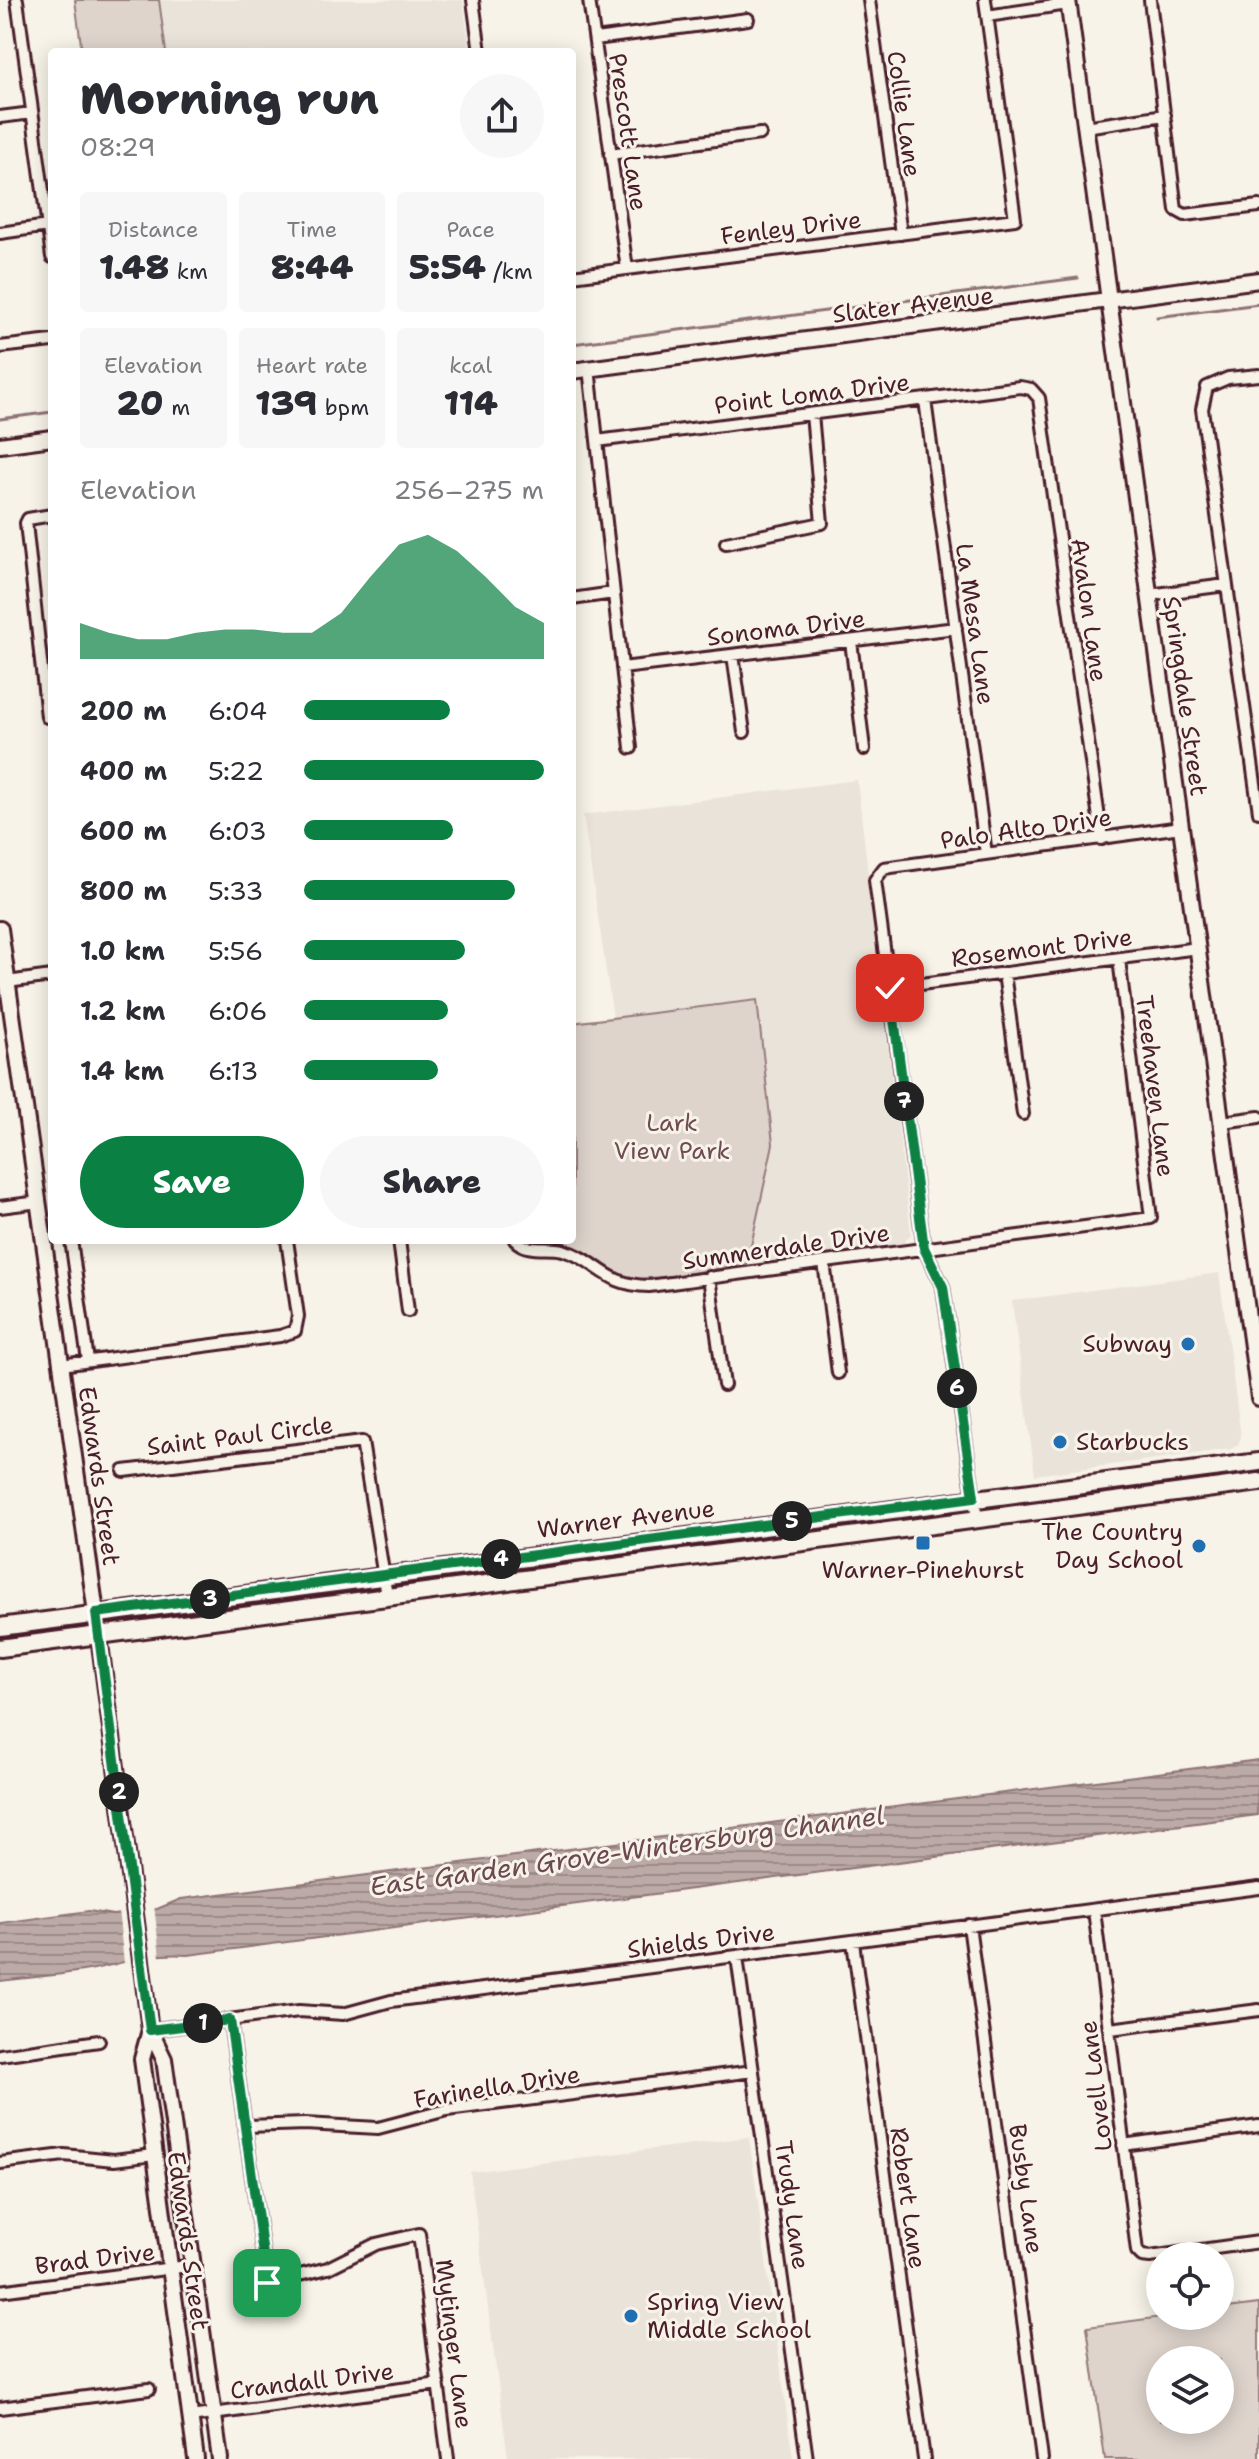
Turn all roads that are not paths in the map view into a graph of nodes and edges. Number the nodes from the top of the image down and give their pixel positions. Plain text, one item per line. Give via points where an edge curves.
1 (17, 0) edge
2 (473, 0) edge
3 (589, 0) edge
4 (869, 0) edge
5 (985, 0) edge
6 (1150, 0) edge
7 (1068, 2) edge
8 (987, 16) junction
9 (748, 19) dead end
10 (595, 39) junction
11 (479, 48) edge
12 (32, 113) junction
13 (1165, 115) junction
14 (0, 117) edge
15 (1085, 127) junction
16 (760, 134) dead end
17 (610, 154) junction
18 (1259, 206) edge
19 (48, 226) joint
20 (0, 233) edge
21 (901, 234) junction
22 (627, 269) junction
23 (576, 275) edge
24 (1259, 280) edge
25 (1109, 300) junction
26 (48, 341) edge
27 (0, 347) edge
28 (589, 368) junction
29 (576, 370) edge
30 (1259, 375) edge
31 (1031, 389) joint
32 (925, 400) junction
33 (812, 414) junction
34 (48, 439) edge
35 (597, 441) junction
36 (0, 445) edge
37 (48, 516) edge
38 (726, 543) dead end
39 (1226, 585) junction
40 (613, 593) junction
41 (1149, 595) junction
42 (576, 598) edge
43 (956, 628) junction
44 (851, 641) junction
45 (733, 655) junction
46 (622, 668) junction
47 (47, 717) dead end
48 (744, 732) dead end
49 (631, 748) dead end
50 (864, 749) dead end
51 (1259, 812) edge
52 (1181, 827) junction
53 (1102, 839) junction
54 (986, 854) junction
55 (0, 929) edge
56 (1198, 948) junction
57 (1119, 959) junction
58 (1004, 973) junction
59 (48, 977) edge
60 (7, 982) junction
61 (890, 988) junction
62 (1023, 1114) dead end
63 (1259, 1117) edge
64 (1222, 1122) junction
65 (39, 1202) junction
66 (0, 1207) edge
67 (1151, 1218) joint
68 (72, 1244) edge
69 (288, 1244) edge
70 (400, 1244) edge
71 (520, 1244) edge
72 (924, 1248) junction
73 (824, 1262) junction
74 (709, 1277) junction
75 (408, 1311) dead end
76 (88, 1361) junction
77 (61, 1365) junction
78 (838, 1373) dead end
79 (724, 1385) dead end
80 (1259, 1398) edge
81 (1259, 1462) edge
82 (124, 1471) dead end
83 (1138, 1478) junction
84 (1259, 1482) edge
85 (974, 1497) junction
86 (1063, 1508) junction
87 (977, 1519) junction
88 (384, 1574) junction
89 (387, 1596) junction
90 (96, 1613) junction
91 (0, 1627) edge
92 (99, 1634) junction
93 (0, 1648) edge
94 (1259, 1888) edge
95 (1094, 1910) junction
96 (969, 1925) junction
97 (853, 1942) junction
98 (737, 1957) junction
99 (1259, 2010) edge
100 (230, 2020) junction
101 (1110, 2029) junction
102 (150, 2030) junction
103 (99, 2041) dead end
104 (0, 2055) edge
105 (753, 2071) junction
106 (247, 2126) junction
107 (1259, 2126) edge
108 (1123, 2145) junction
109 (154, 2155) junction
110 (0, 2163) edge
111 (1259, 2242) edge
112 (195, 2265) junction
113 (169, 2269) junction
114 (0, 2291) edge
115 (439, 2384) junction
116 (149, 2389) dead end
117 (0, 2408) edge
118 (214, 2414) junction
119 (190, 2417) junction
120 (196, 2459) edge
121 (220, 2459) edge
122 (448, 2459) edge
123 (807, 2459) edge
124 (924, 2459) edge
125 (1042, 2459) edge

1 - 12 street
2 - 11 street
3 - 10 street, Prescott Lane
4 - 21 street, Collie Lane
5 - 8 street
6 - 13 street
7 - 8 street
7 - 15 street, Springdale Street
8 - 21 street, Fenley Drive via 1015,219
9 - 10 street
10 - 17 street, Prescott Lane
12 - 14 street
12 - 19 street
13 - 15 street
13 - 18 street via 1180,215
15 - 25 street, Springdale Street
16 - 17 street
17 - 22 street, Prescott Lane
19 - 20 street
21 - 22 street, Fenley Drive
22 - 23 street, Fenley Drive
24 - 25 street, Slater Avenue
25 - 28 street, Slater Avenue
25 - 41 street, Springdale Street
26 - 27 street
28 - 29 street, Slater Avenue
28 - 35 street
30 - 39 street via 1228,378 1207,387 1202,409
31 - 32 street, Point Loma Drive
31 - 53 street, Avalon Lane via 1039,398
32 - 33 street, Point Loma Drive
32 - 43 street, La Mesa Lane
33 - 35 street, Point Loma Drive
33 - 38 street via 822,523
34 - 36 street
35 - 40 street
37 - 47 street via 26,521
39 - 41 street
39 - 51 street
40 - 42 street
40 - 46 street
41 - 52 street, Springdale Street
43 - 44 street, Sonoma Drive
43 - 54 street, La Mesa Lane
44 - 45 street, Sonoma Drive
44 - 50 street
45 - 46 street, Sonoma Drive
45 - 48 street
46 - 49 street
52 - 53 street, Palo Alto Drive
52 - 56 street, Springdale Street
53 - 54 street, Palo Alto Drive
54 - 61 street, Palo Alto Drive via 878,872
55 - 60 street, Edwards Street
56 - 57 street, Rosemont Drive
56 - 64 street, Springdale Street
57 - 58 street, Rosemont Drive
57 - 67 street, Treehaven Lane
58 - 61 street, Rosemont Drive
58 - 62 street
59 - 60 street
60 - 65 street, Edwards Street
61 - 72 street
63 - 64 street
64 - 80 street, Springdale Street
65 - 66 street
65 - 77 street, Edwards Street
67 - 72 street, Summerdale Drive
68 - 76 street
69 - 76 street via 298,1316 295,1331
70 - 75 street
71 - 74 street, Summerdale Drive via 564,1251 618,1282 649,1286
72 - 73 street, Summerdale Drive
72 - 85 street via 943,1287
73 - 74 street, Summerdale Drive
73 - 78 street
74 - 79 street
76 - 77 street
77 - 90 street, Edwards Street
81 - 83 main road, Warner Avenue
82 - 88 street, Saint Paul Circle via 362,1442
83 - 85 main road, Warner Avenue
83 - 86 main road via 1136,1489 1084,1497
84 - 86 main road, Warner Avenue
85 - 87 street
85 - 88 main road, Warner Avenue
86 - 87 main road, Warner Avenue
87 - 89 main road, Warner Avenue
88 - 89 street
88 - 90 main road, Warner Avenue
89 - 92 main road, Warner Avenue
90 - 91 main road, Warner Avenue
90 - 92 street, Edwards Street
92 - 93 main road, Warner Avenue
92 - 102 street, Edwards Street
94 - 95 street, Shields Drive
95 - 96 street, Shields Drive
95 - 101 street, Lovell Lane
96 - 97 street, Shields Drive
96 - 125 street, Busby Lane
97 - 98 street, Shields Drive
97 - 124 street, Robert Lane
98 - 100 street, Shields Drive via 391,2001 343,2014 299,2011
98 - 105 street, Trudy Lane
99 - 101 street
100 - 102 street, Shields Drive
100 - 106 street
101 - 108 street, Lovell Lane
102 - 109 street, Edwards Street via 142,2059
102 - 112 street, Edwards Street via 164,2059
103 - 104 street
105 - 106 street, Farinella Drive via 447,2110 378,2128
105 - 123 street, Trudy Lane
106 - 115 street, Mytinger Lane via 267,2283 328,2268 376,2244 419,2234
107 - 108 street
108 - 111 street, Lovell Lane via 1137,2251 1142,2256
109 - 110 street via 114,2160 64,2155
109 - 113 street, Edwards Street
112 - 113 street, Brad Drive
112 - 118 street, Edwards Street
113 - 114 street, Brad Drive
113 - 119 street, Edwards Street
115 - 118 street, Crandall Drive
115 - 122 street, Mytinger Lane
116 - 117 street
118 - 119 street, Crandall Drive
118 - 121 street, Edwards Street
119 - 120 street, Edwards Street

